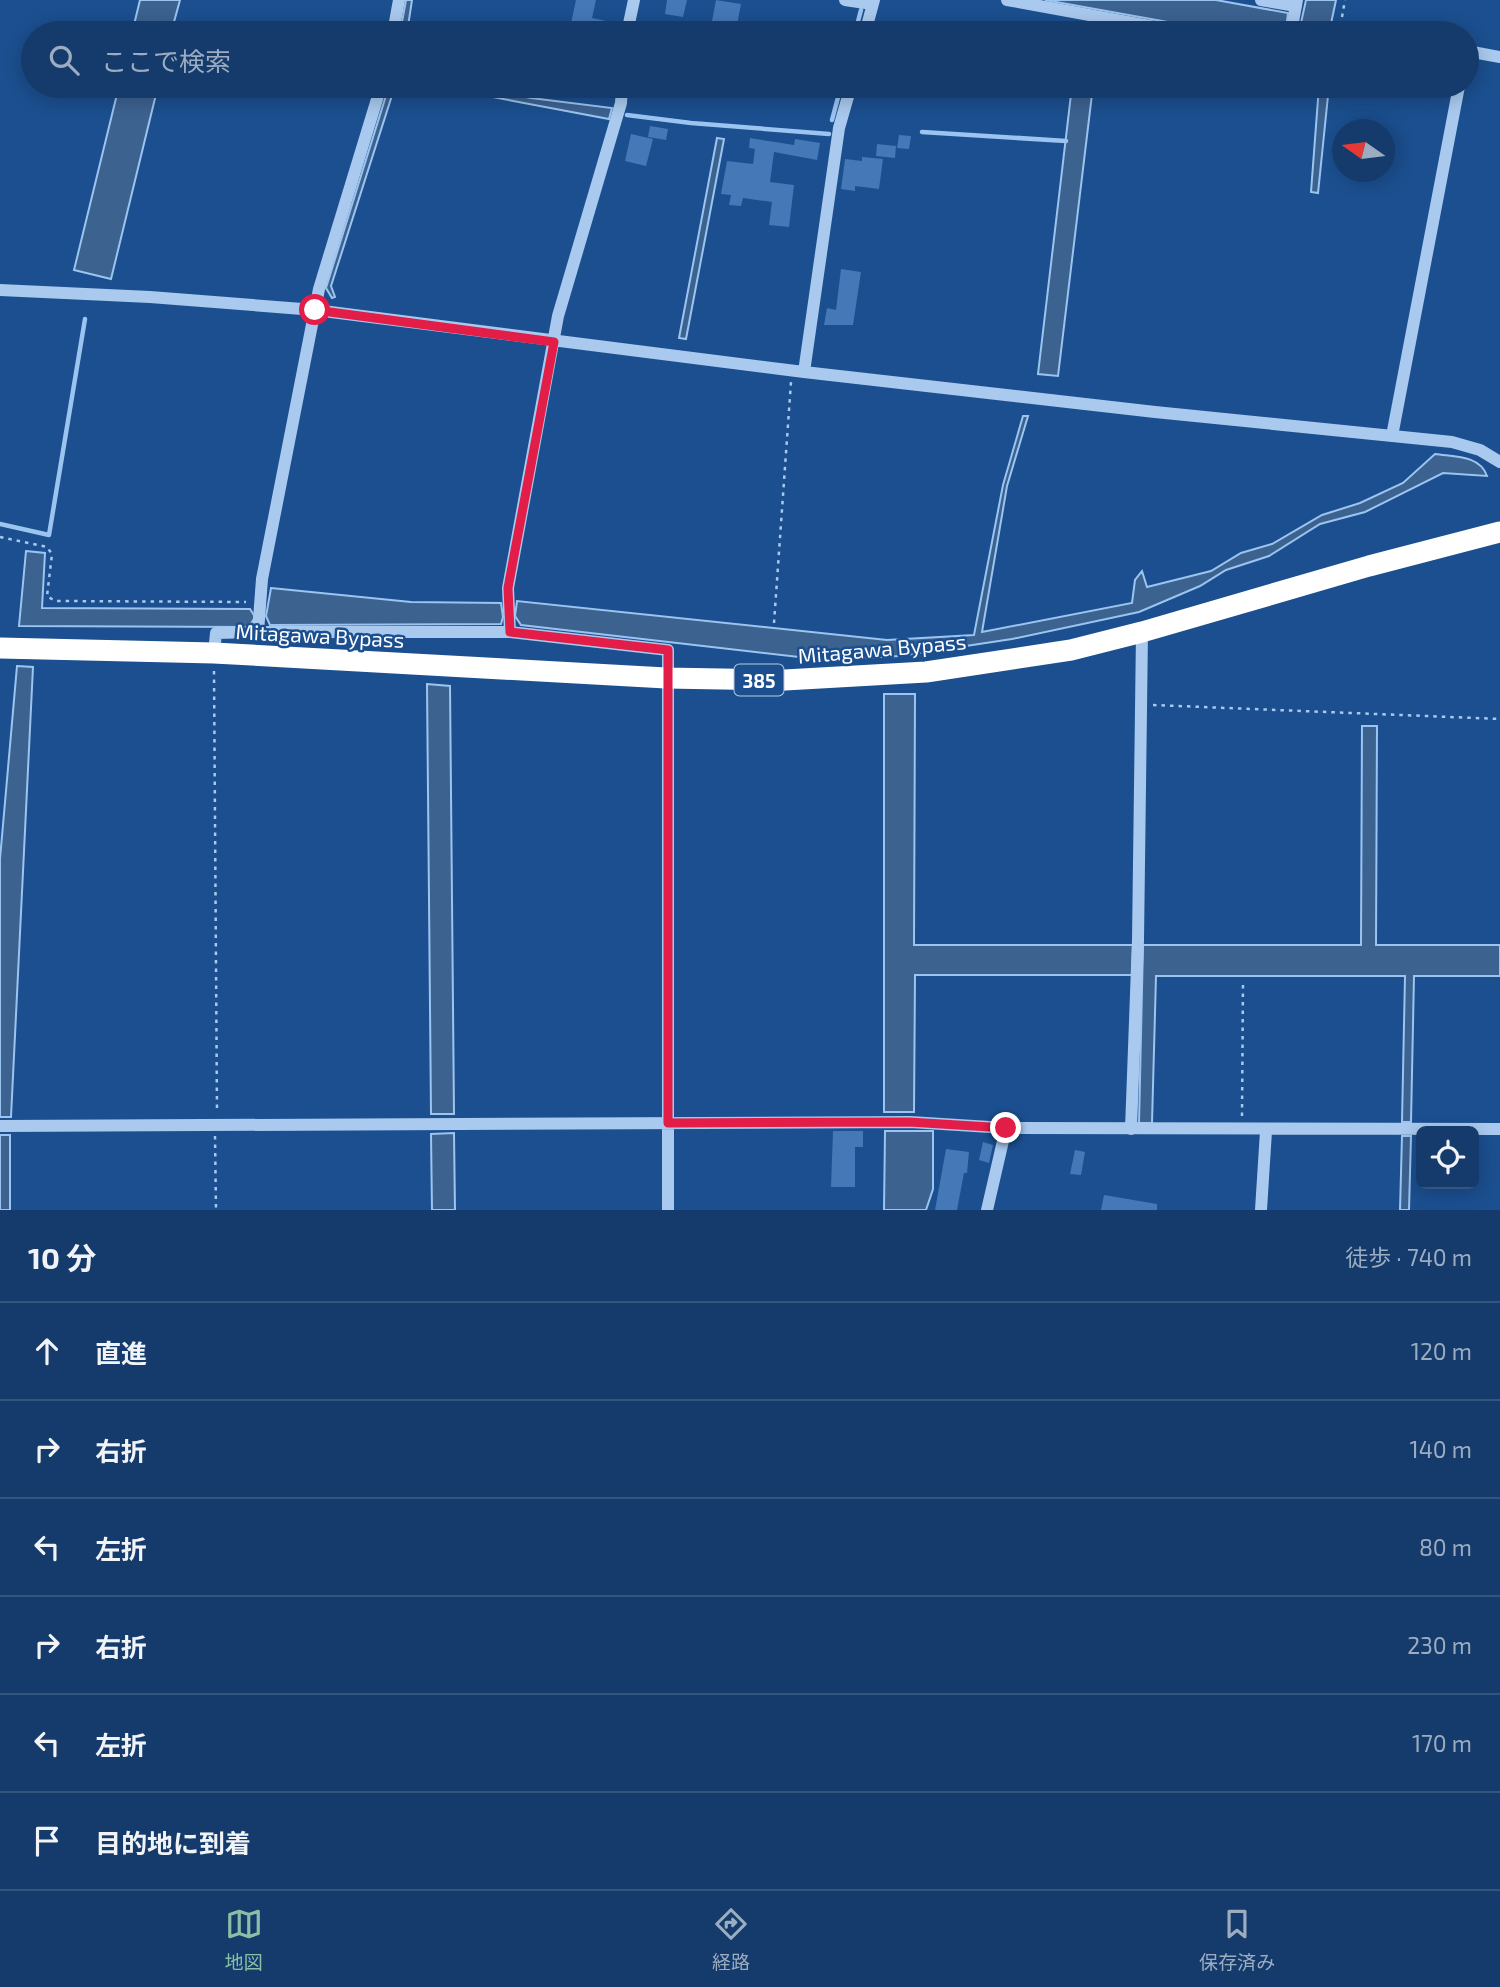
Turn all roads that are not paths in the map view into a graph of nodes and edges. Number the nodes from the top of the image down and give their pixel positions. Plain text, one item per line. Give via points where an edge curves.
1 (399, 0) edge
2 (634, 0) edge
3 (845, 0) edge
4 (1007, 0) edge
5 (1261, 0) edge
6 (873, 2) edge
7 (1295, 9) edge
8 (395, 21) edge
9 (630, 21) edge
10 (868, 21) edge
11 (1122, 21) edge
12 (1479, 53) edge
13 (1500, 57) edge
14 (377, 98) edge
15 (621, 98) edge
16 (847, 98) edge
17 (1457, 98) edge
18 (0, 290) edge
19 (315, 310) junction
20 (554, 342) junction
21 (798, 372) junction
22 (1392, 436) junction
23 (1500, 462) edge
24 (1500, 532) edge
25 (258, 632) junction
26 (510, 632) junction
27 (1142, 632) junction
28 (0, 648) edge
29 (214, 653) junction
30 (666, 678) junction
31 (668, 1123) junction
32 (0, 1126) edge
33 (1006, 1128) junction
34 (1131, 1129) junction
35 (1500, 1129) edge
36 (1266, 1130) junction
37 (668, 1210) edge
38 (986, 1210) edge
39 (1261, 1210) edge

1 - 8 street
2 - 9 street
3 - 6 street
4 - 11 street
5 - 7 street
6 - 10 street
12 - 13 street
14 - 19 street
15 - 20 street
16 - 21 street
17 - 22 street
18 - 19 street
19 - 20 street
19 - 25 street via 262,579
20 - 21 street
20 - 26 street via 508,588
21 - 22 street
22 - 23 street via 1452,442
24 - 27 highway, Mitagawa Bypass / 385
25 - 26 street
25 - 29 street via 216,633
26 - 30 street via 668,650
27 - 30 highway, Mitagawa Bypass / 385 via 1071,650 926,672 785,680
27 - 34 street
28 - 29 highway, Mitagawa Bypass / 385
29 - 30 highway, Mitagawa Bypass / 385
30 - 31 street
31 - 32 street
31 - 33 street via 909,1122
31 - 37 street
33 - 34 street
33 - 38 street
34 - 36 street
35 - 36 street
36 - 39 street

